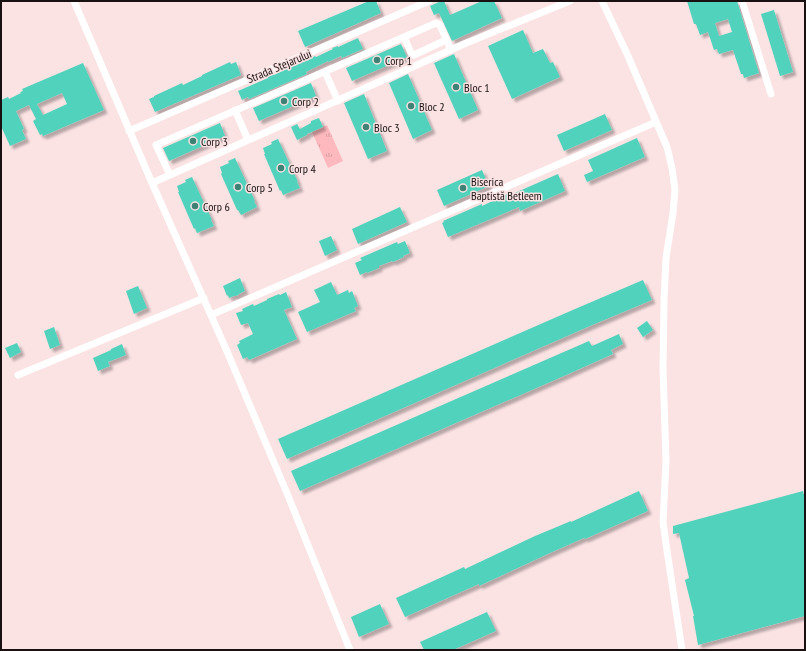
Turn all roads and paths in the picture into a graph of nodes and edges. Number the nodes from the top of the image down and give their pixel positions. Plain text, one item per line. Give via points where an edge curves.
1 (74, 1) edge
2 (429, 1) edge
3 (570, 1) edge
4 (602, 1) edge
5 (742, 1) edge
6 (404, 37) junction
7 (446, 40) junction
8 (451, 50) junction
9 (325, 72) junction
10 (771, 94) dead end
11 (338, 101) junction
12 (235, 110) junction
13 (656, 122) junction
14 (129, 131) junction
15 (248, 140) junction
16 (170, 175) junction
17 (152, 183) junction
18 (204, 298) junction
19 (211, 315) junction
20 (18, 375) dead end
21 (350, 650) edge
22 (682, 650) edge

1 - 14 street
2 - 14 street, Strada Stejarului
3 - 8 street
4 - 13 street
5 - 10 street
6 - 7 street via 436,23 440,25
6 - 7 street via 412,54
6 - 9 street
7 - 8 street
8 - 11 street
9 - 11 street
9 - 12 street
11 - 15 street
12 - 15 street
12 - 16 street via 156,145
13 - 19 street
13 - 22 street via 668,147 675,190 665,279 664,522
14 - 17 street
15 - 16 street
16 - 17 street
17 - 18 street
18 - 19 street
18 - 20 street
19 - 21 street

